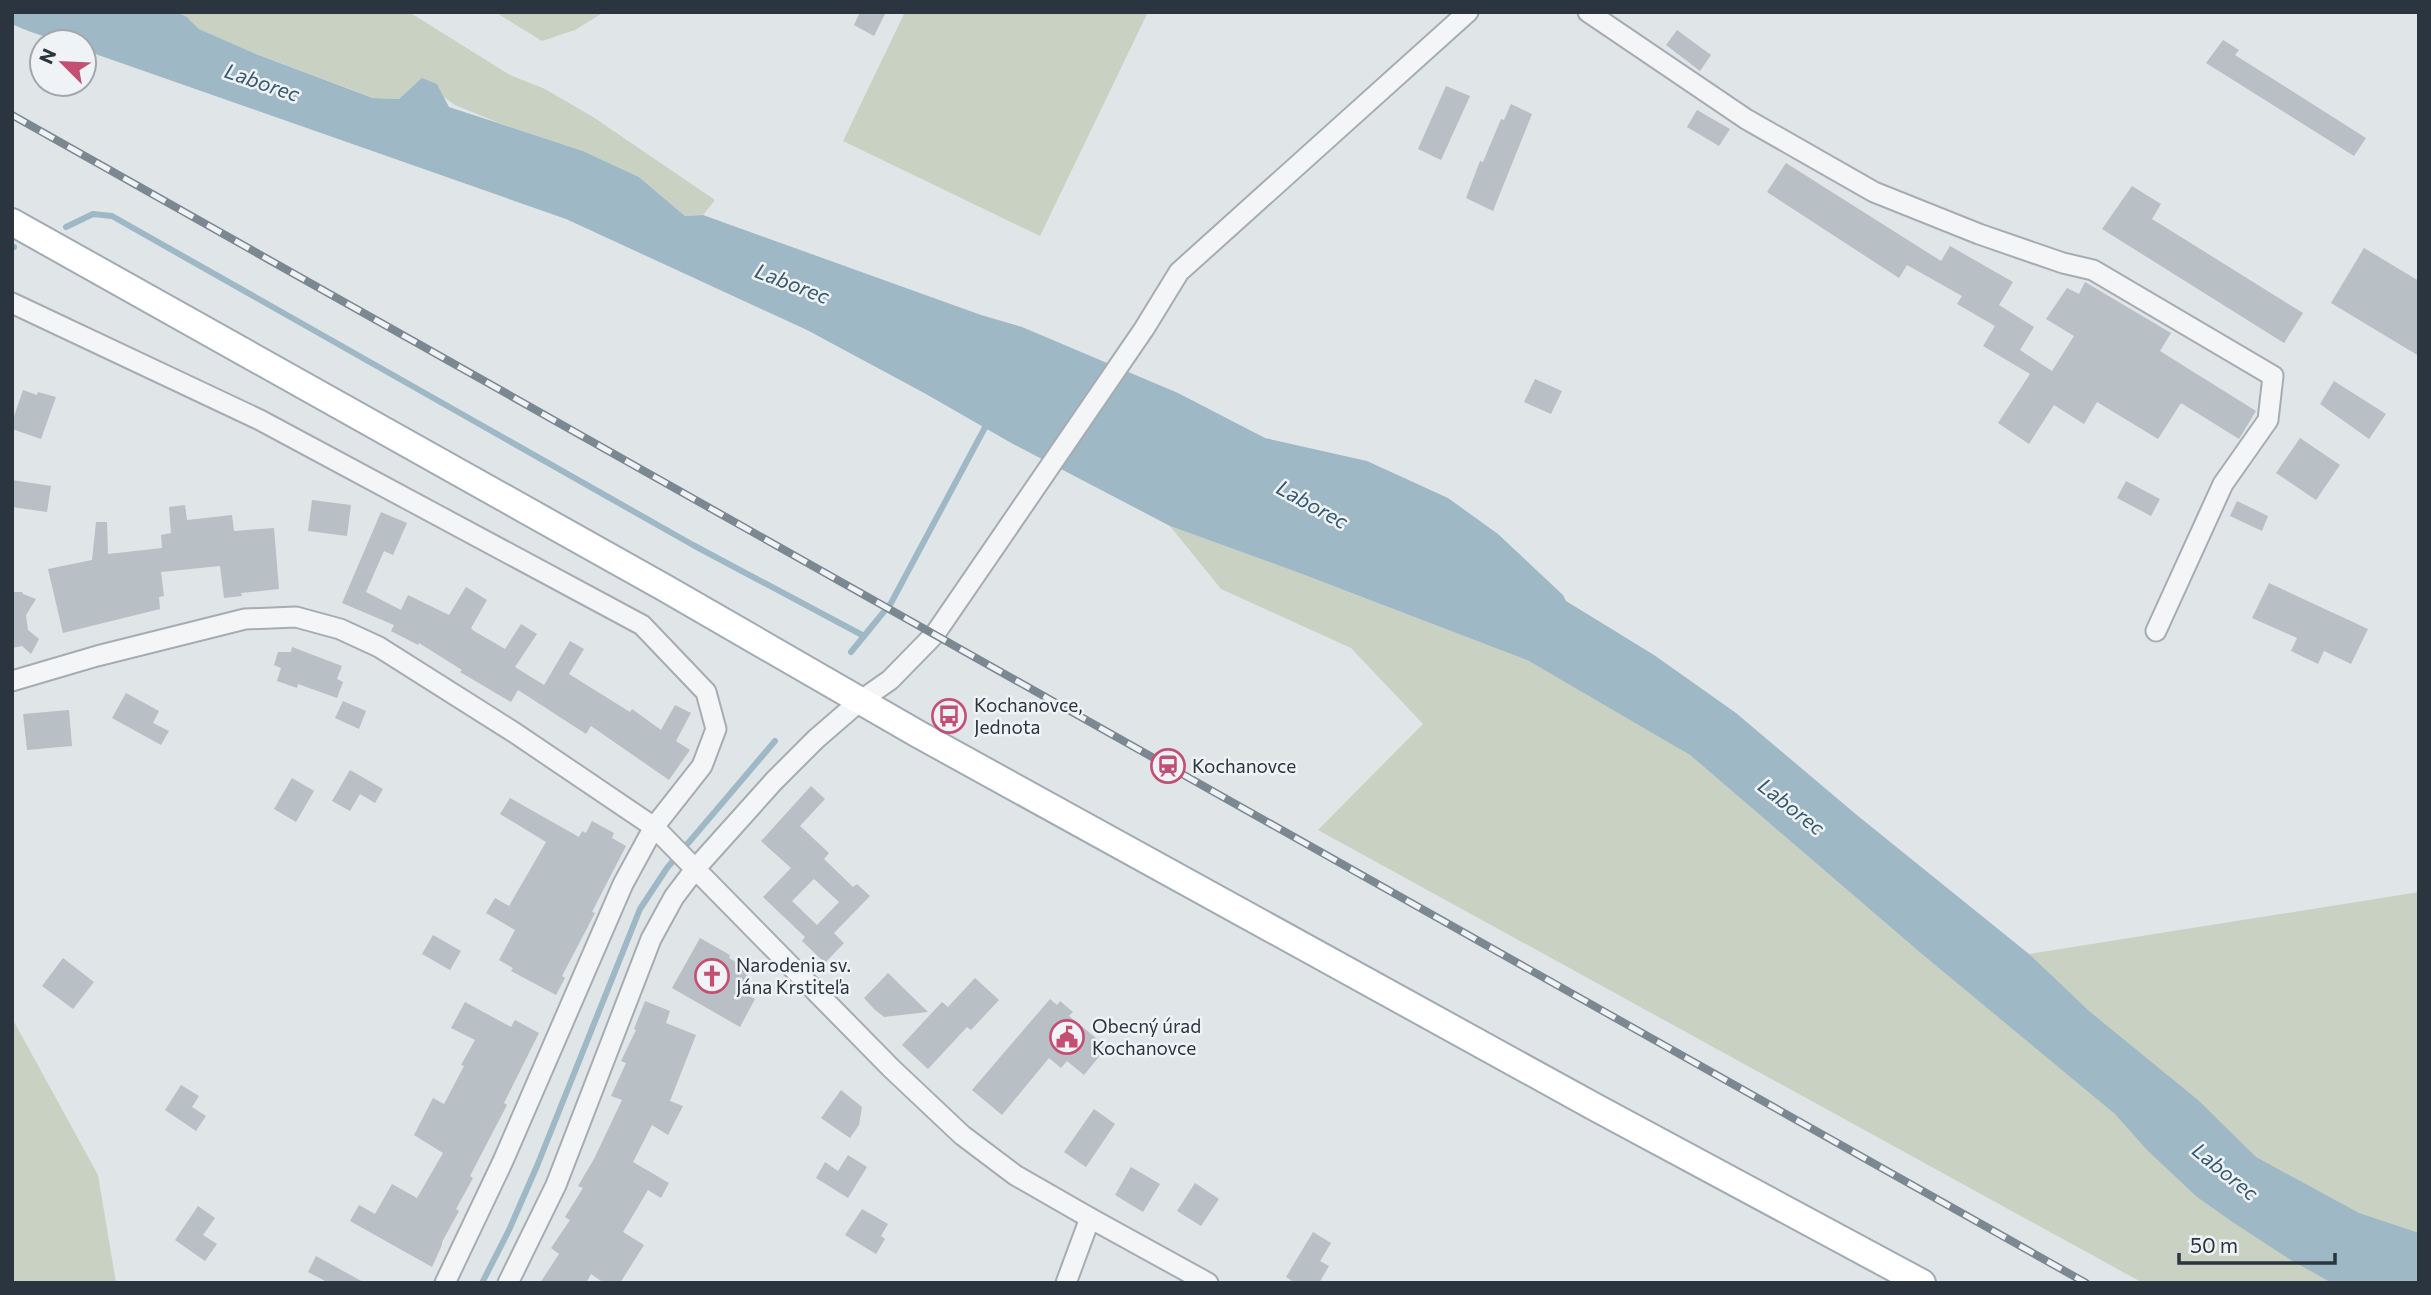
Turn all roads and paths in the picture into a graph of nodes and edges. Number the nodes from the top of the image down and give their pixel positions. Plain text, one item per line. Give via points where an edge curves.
1 (1468, 12) edge
2 (1588, 12) edge
3 (12, 222) edge
4 (12, 303) edge
5 (2156, 631) dead end
6 (12, 681) edge
7 (860, 701) junction
8 (654, 827) junction
9 (691, 864) junction
10 (1090, 1218) junction
11 (444, 1283) edge
12 (508, 1283) edge
13 (1066, 1283) edge
14 (1208, 1283) edge
15 (1922, 1283) edge

1 - 7 street via 1180,272 934,634 890,680
2 - 5 street via 1746,119 1874,192 1979,234 2093,270 2273,376 2268,419 2223,484
3 - 7 main road
4 - 8 street via 260,420 642,625 706,691 716,729 702,766
6 - 8 street via 244,619 296,617 340,629 379,647
7 - 9 street
7 - 15 main road
8 - 9 street
8 - 11 street via 623,884 503,1161
9 - 10 street via 962,1135 1015,1175
9 - 12 street via 651,939 556,1185
10 - 13 street
10 - 14 street

